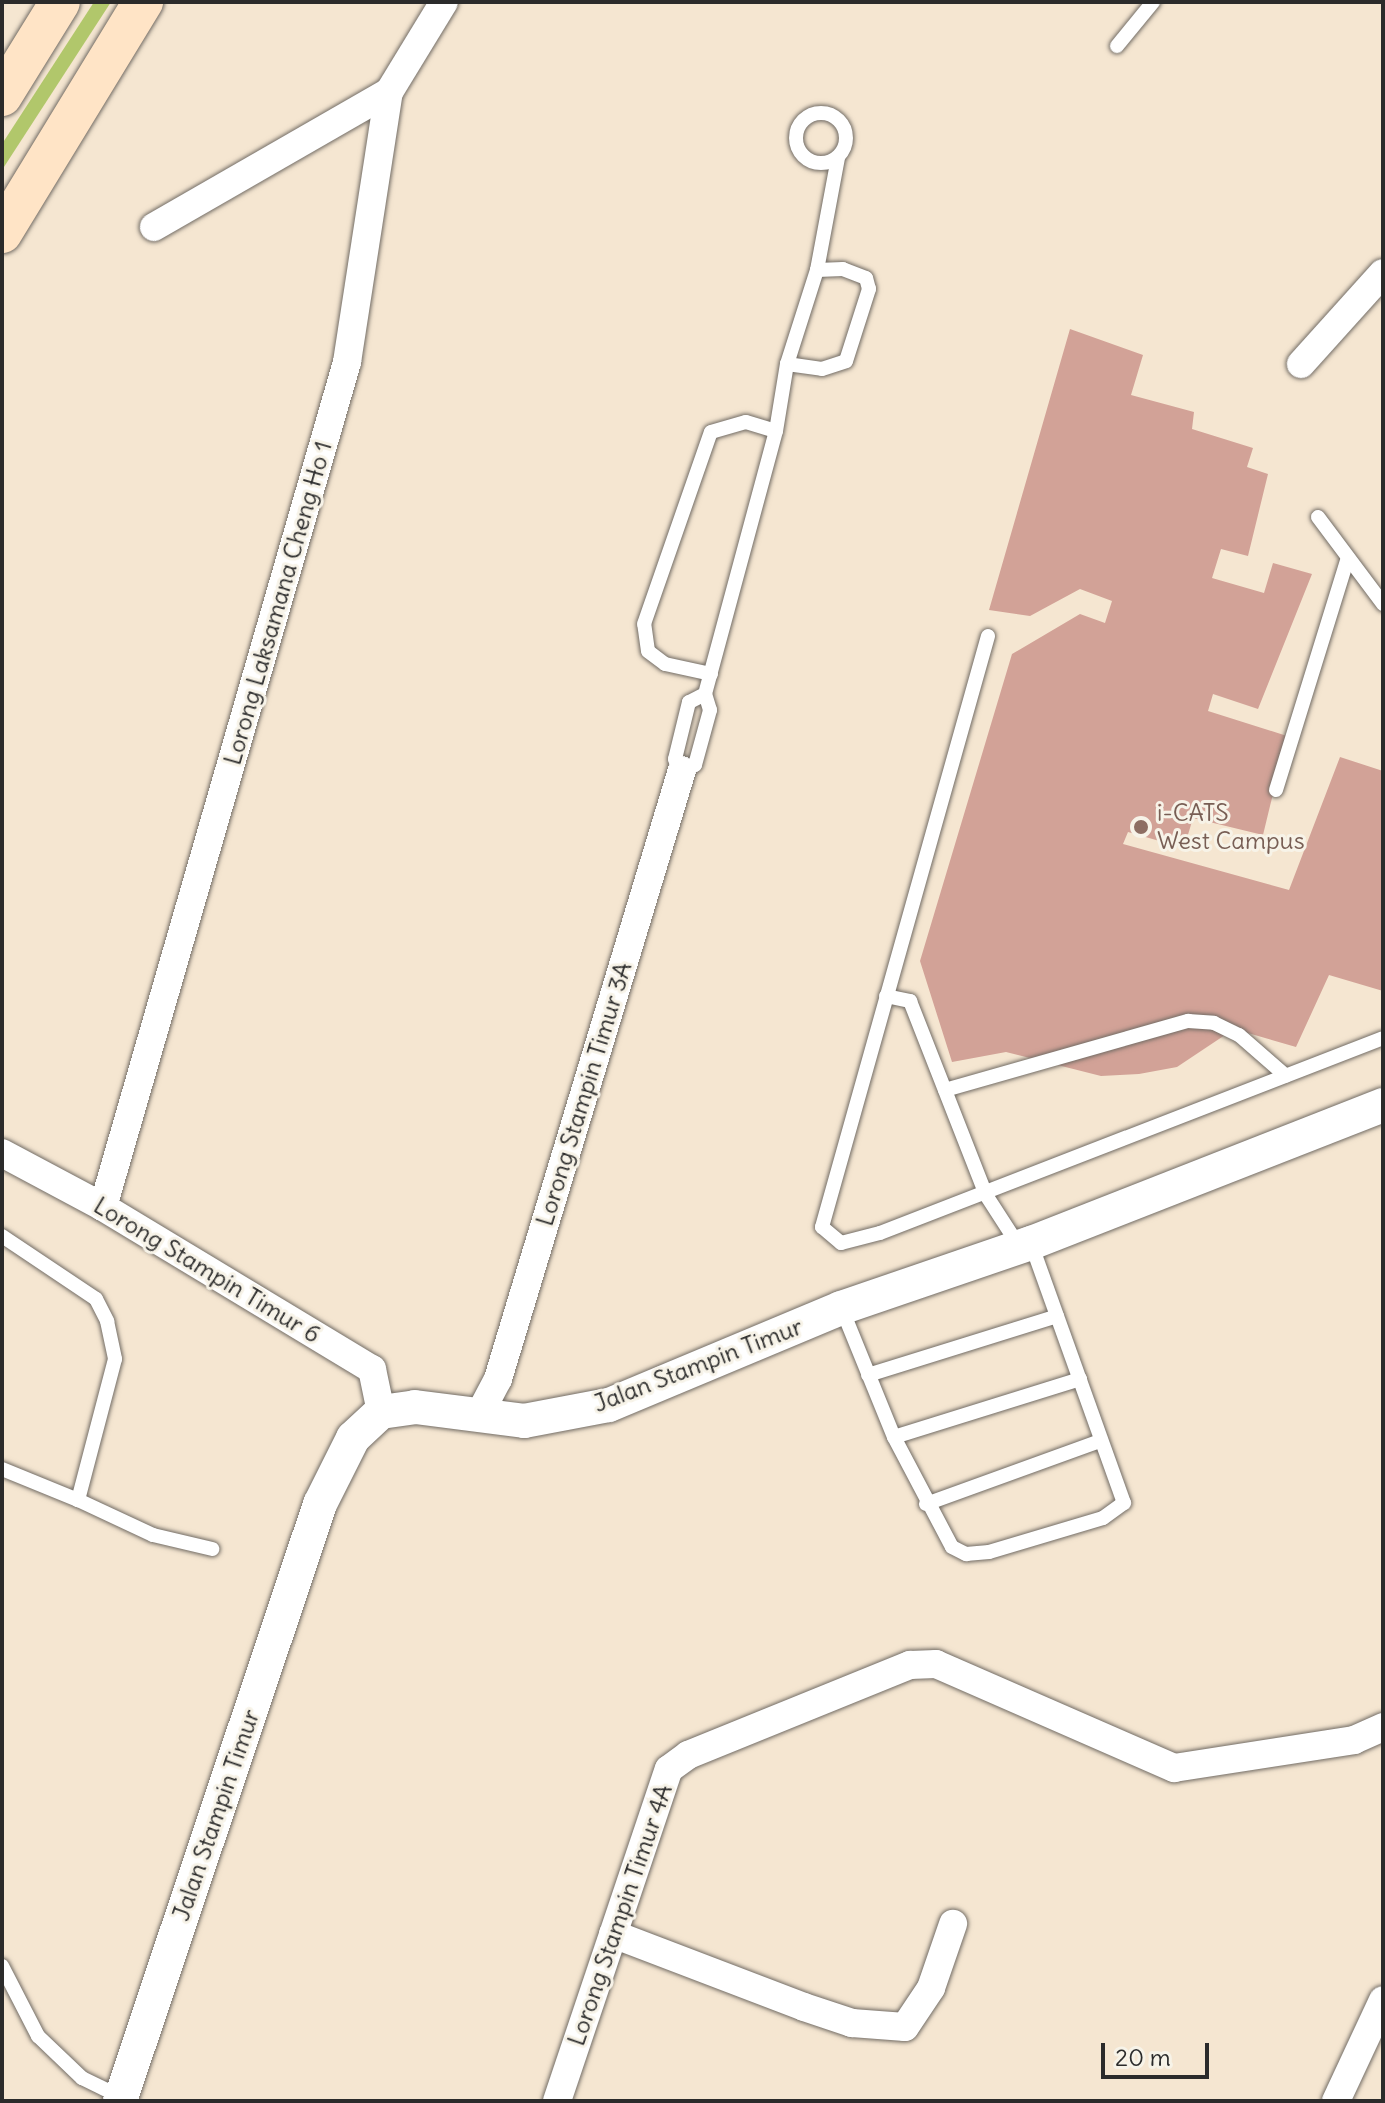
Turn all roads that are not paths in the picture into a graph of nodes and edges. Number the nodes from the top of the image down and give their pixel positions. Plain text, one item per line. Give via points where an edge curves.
1 (60, 2) edge
2 (143, 2) edge
3 (444, 2) edge
4 (1153, 2) edge
5 (1117, 46) dead end
6 (389, 92) junction
7 (2, 96) edge
8 (838, 158) dead end
9 (154, 227) dead end
10 (2, 233) edge
11 (817, 270) junction
12 (1383, 273) edge
13 (787, 364) junction
14 (1301, 364) dead end
15 (776, 431) junction
16 (1318, 517) dead end
17 (1348, 558) junction
18 (1383, 604) edge
19 (988, 636) dead end
20 (711, 674) junction
21 (705, 694) junction
22 (682, 770) junction
23 (1276, 790) dead end
24 (886, 996) junction
25 (1383, 1038) edge
26 (1286, 1076) junction
27 (945, 1090) junction
28 (1383, 1105) edge
29 (2, 1153) edge
30 (986, 1195) junction
31 (103, 1207) junction
32 (2, 1236) edge
33 (1025, 1245) junction
34 (841, 1308) junction
35 (1057, 1316) junction
36 (868, 1375) junction
37 (1080, 1379) junction
38 (381, 1412) junction
39 (479, 1415) junction
40 (894, 1437) junction
41 (1100, 1441) junction
42 (2, 1469) edge
43 (78, 1500) junction
44 (926, 1504) junction
45 (212, 1549) dead end
46 (1383, 1727) edge
47 (953, 1924) dead end
48 (613, 1934) junction
49 (2, 1966) edge
50 (1383, 2000) edge
51 (121, 2099) edge
52 (557, 2101) edge
53 (1336, 2101) edge

1 - 7 main road
2 - 10 main road
3 - 6 street, Lorong Laksamana Cheng Ho 1
4 - 5 lane
6 - 9 street
6 - 31 street, Lorong Laksamana Cheng Ho 1 via 347,362
8 - 11 lane
11 - 13 lane
11 - 13 lane via 843,269 866,278 869,289 846,361 822,369
12 - 14 street
13 - 15 lane
15 - 20 lane
15 - 20 lane via 746,422 711,432 644,624 648,651 665,664
16 - 17 lane
17 - 18 lane
17 - 23 lane
19 - 24 lane
20 - 21 lane
21 - 22 lane via 710,710 695,765
21 - 22 lane via 689,702 675,759
22 - 39 street, Lorong Stampin Timur 3A via 498,1379
24 - 27 lane via 910,1001
24 - 30 lane via 822,1227 841,1243
25 - 26 lane
26 - 27 lane via 1239,1035 1214,1023 1188,1021
26 - 30 lane
27 - 30 lane
28 - 33 street, Jalan Stampin Timur
29 - 31 street, Lorong Stampin Timur 6
30 - 33 lane
31 - 38 street, Lorong Stampin Timur 6 via 372,1369
32 - 43 lane via 96,1299 107,1321 115,1359
33 - 34 street, Jalan Stampin Timur
33 - 35 lane
34 - 36 lane
34 - 39 street, Jalan Stampin Timur via 609,1405 524,1421
35 - 36 lane
35 - 37 lane
36 - 40 lane
37 - 40 lane
37 - 41 lane
38 - 39 street, Jalan Stampin Timur via 415,1407
38 - 51 street, Jalan Stampin Timur via 353,1438 324,1493
40 - 44 lane
41 - 44 lane
41 - 44 lane via 1124,1503 1117,1513 989,1552 966,1554 952,1547
42 - 43 lane
43 - 45 lane via 153,1535
46 - 48 street, Lorong Stampin Timur 4A via 1354,1740 1174,1768 936,1664 910,1665 688,1755 669,1769
47 - 48 street via 931,1988 905,2027 852,2023
48 - 52 street, Lorong Stampin Timur 4A
49 - 51 lane via 38,2036 82,2078
50 - 53 street

